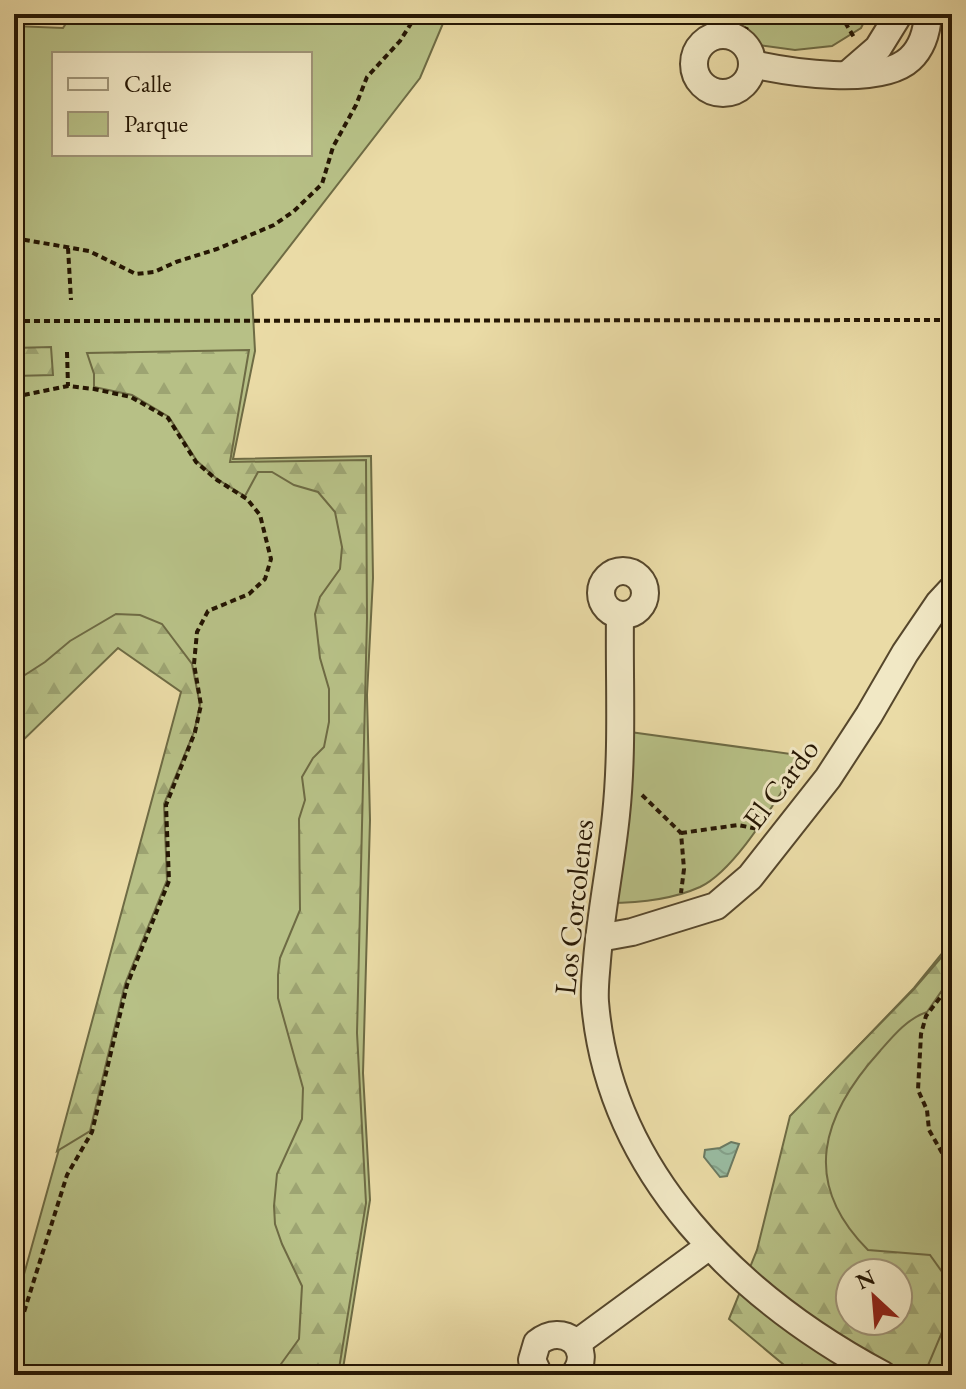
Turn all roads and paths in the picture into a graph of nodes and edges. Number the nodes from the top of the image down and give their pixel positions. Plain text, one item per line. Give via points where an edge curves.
1 (417, 14) edge
2 (752, 14) edge
3 (899, 14) edge
4 (928, 14) edge
5 (746, 53) joint
6 (848, 74) junction
7 (14, 238) edge
8 (68, 248) junction
9 (71, 300) dead end
10 (952, 320) edge
11 (14, 321) edge
12 (67, 352) dead end
13 (68, 386) junction
14 (14, 397) edge
15 (952, 589) edge
16 (620, 615) dead end
17 (619, 765) junction
18 (681, 833) junction
19 (786, 834) junction
20 (673, 919) junction
21 (599, 938) junction
22 (952, 982) edge
23 (952, 1170) edge
24 (708, 1247) junction
25 (577, 1343) junction
26 (14, 1344) edge
27 (539, 1375) edge
28 (574, 1375) edge
29 (883, 1375) edge

1 - 8 path via 367,77 333,147 322,184 274,225 154,272 136,274 89,251
2 - 5 path
3 - 6 street via 878,48
4 - 6 street via 922,43 909,60 881,72
5 - 6 street via 800,72
7 - 8 path
8 - 9 path
10 - 11 path
12 - 13 path
13 - 14 path
13 - 26 path via 131,397 168,418 196,462 247,499 260,515 271,559 265,579 249,594 208,611 197,632 194,664 201,705 166,805 169,881 127,985 92,1132 67,1175
15 - 19 street, El Cardo
16 - 17 street, Los Corcolenes
17 - 18 path via 637,791
17 - 21 street, Los Corcolenes
18 - 19 path via 738,825
18 - 20 path via 684,869
19 - 20 street, El Cardo via 750,877 716,906
20 - 21 street, El Cardo
21 - 24 street, Los Corcolenes via 594,999 602,1061 655,1180
22 - 23 path via 926,1016 918,1090 929,1130
24 - 25 street
24 - 29 street, Los Corcolenes via 785,1311
25 - 27 street via 561,1334 544,1337 533,1351
25 - 28 street via 581,1361

